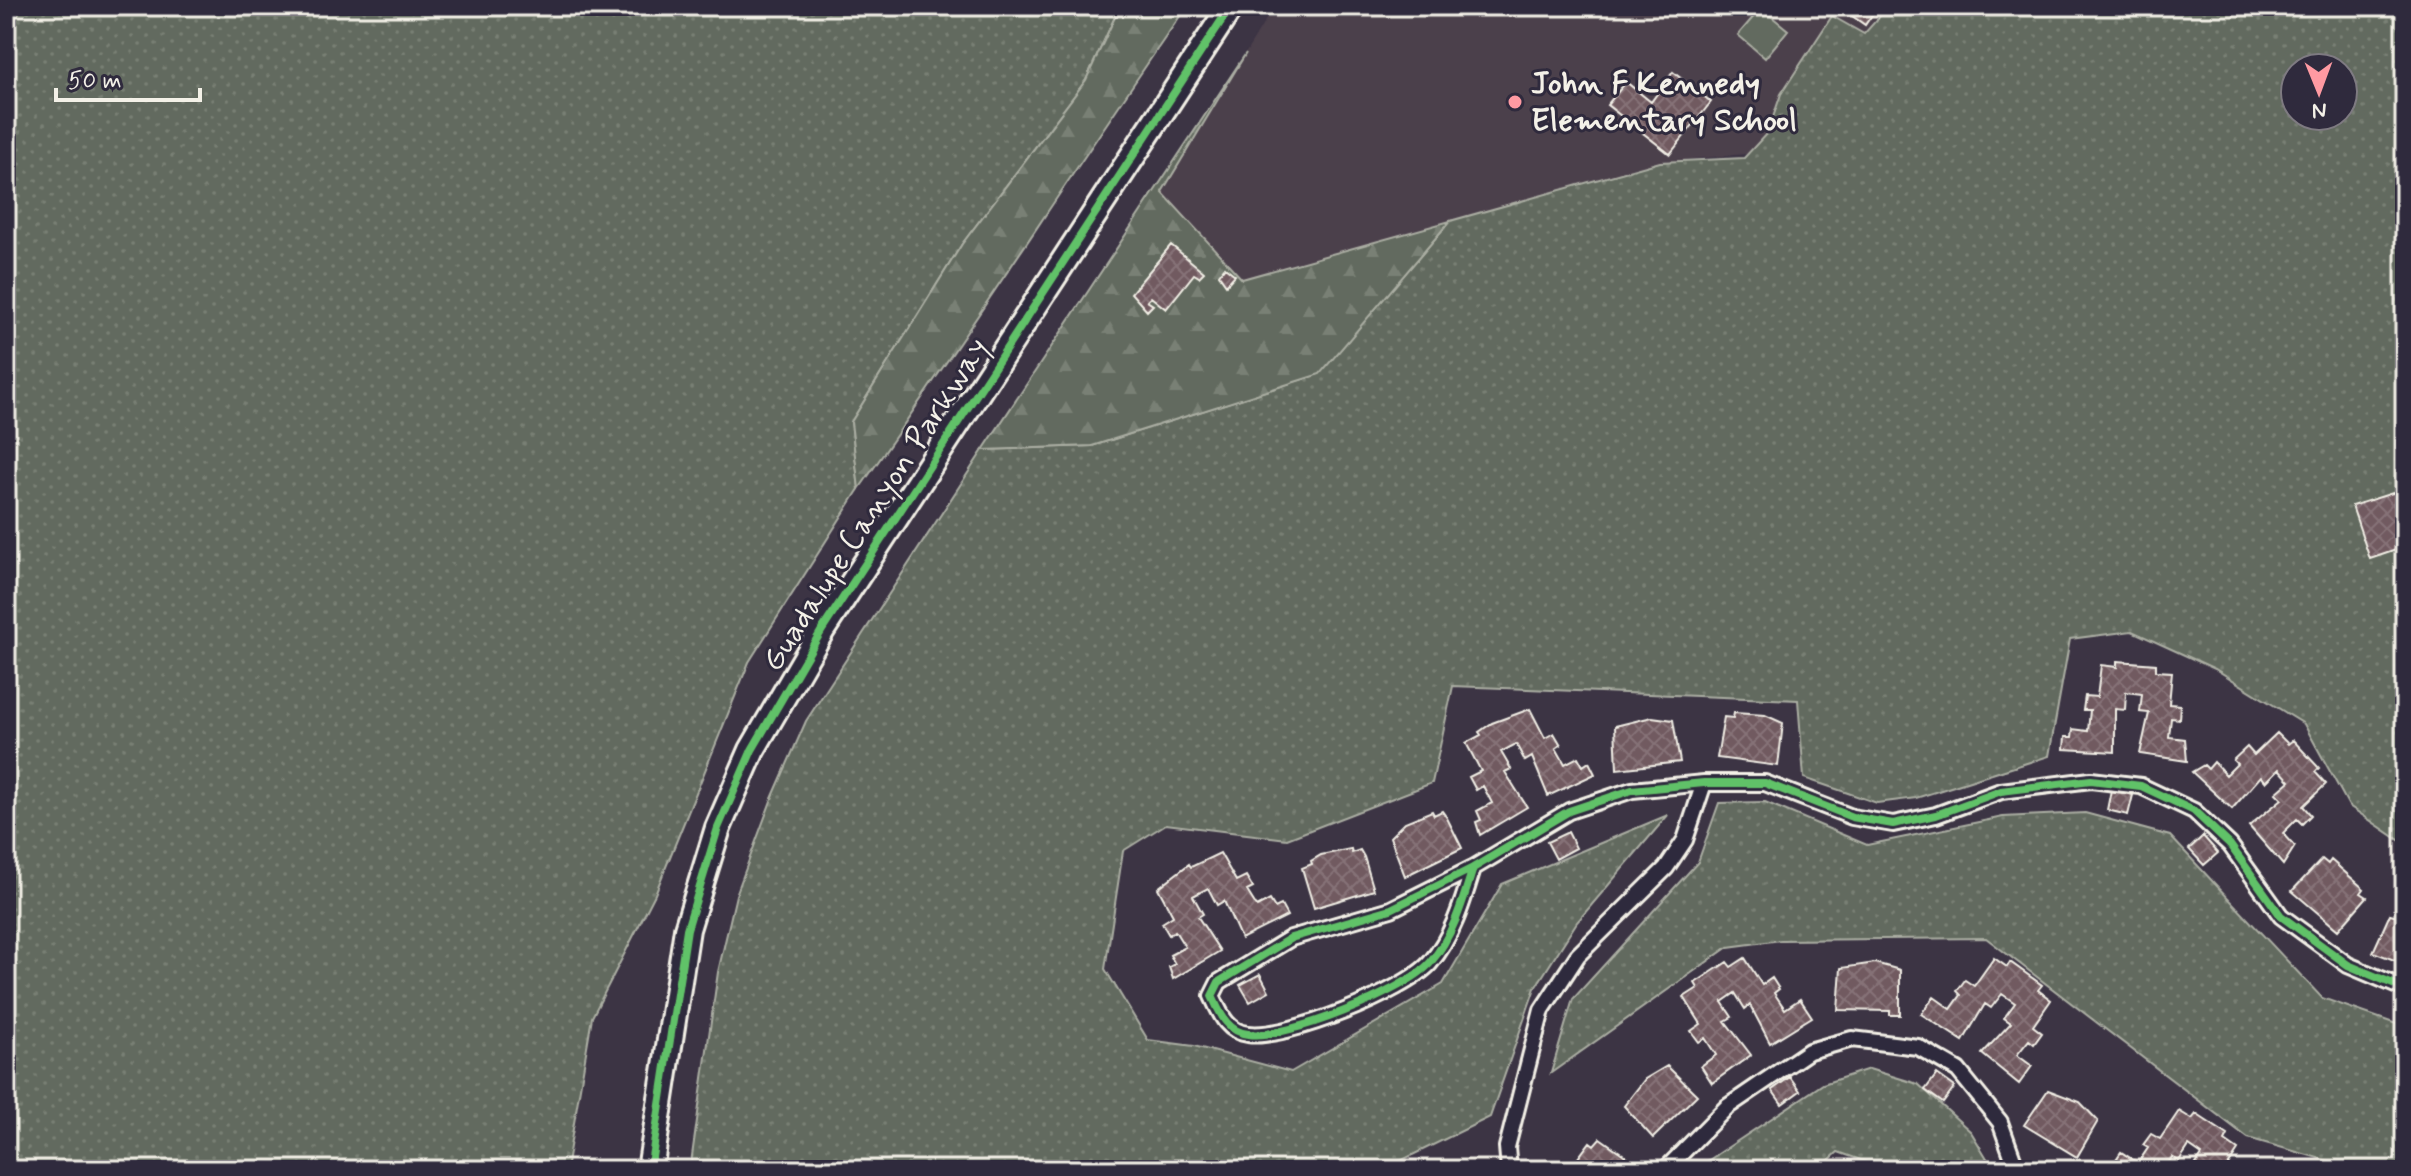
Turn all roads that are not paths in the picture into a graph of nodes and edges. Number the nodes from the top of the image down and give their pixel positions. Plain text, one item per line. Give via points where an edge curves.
1 (1231, 6) edge
2 (1704, 783) junction
3 (1473, 868) junction
4 (2405, 989) edge
5 (650, 1170) edge
6 (1509, 1170) edge
7 (1665, 1170) edge
8 (2017, 1170) edge

1 - 5 main road, Guadalupe Canyon Parkway via 815,641 752,750 718,828 687,929
2 - 3 street via 1632,790 1569,811
2 - 4 street via 1765,783 1852,817 1893,824 2001,791 2091,780 2141,786 2194,811 2230,845 2281,916 2348,965
2 - 6 street via 1685,840 1666,868 1578,955 1542,1010 1507,1147
3 - 3 street via 1391,909 1291,938 1219,982 1212,996 1223,1022 1247,1035 1299,1029 1363,1003 1427,966 1445,942
7 - 8 street via 1727,1107 1809,1051 1852,1039 1918,1047 1958,1070 2000,1122

